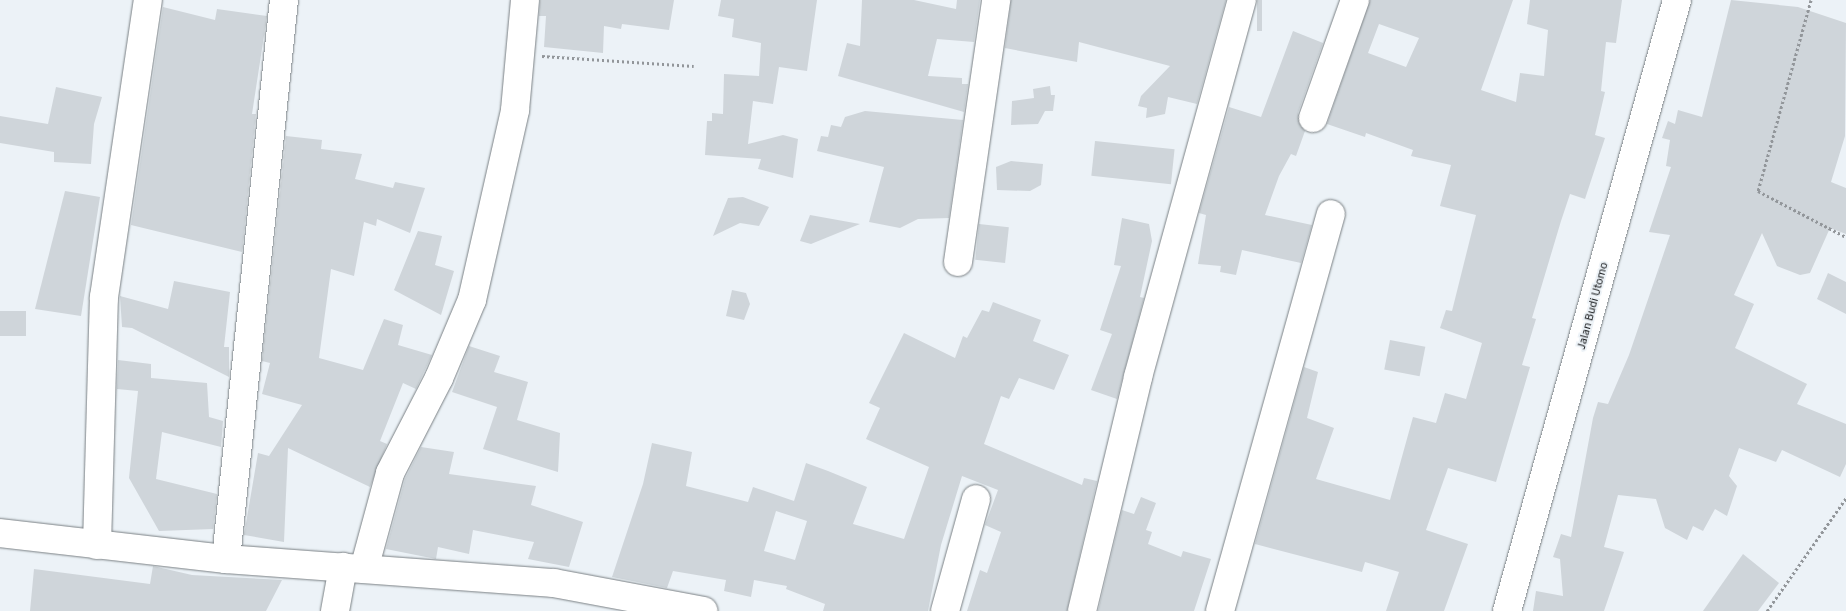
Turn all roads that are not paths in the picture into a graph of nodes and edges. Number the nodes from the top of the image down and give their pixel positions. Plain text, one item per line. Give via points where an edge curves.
1 (148, 0) edge
2 (284, 0) edge
3 (525, 0) edge
4 (996, 0) edge
5 (1242, 0) edge
6 (1355, 0) edge
7 (1677, 0) edge
8 (1313, 118) dead end
9 (1331, 214) dead end
10 (958, 262) dead end
11 (976, 499) dead end
12 (0, 534) edge
13 (97, 544) junction
14 (226, 559) junction
15 (354, 568) junction
16 (604, 600) edge
17 (335, 611) edge
18 (703, 611) edge
19 (945, 611) edge
20 (1082, 611) edge
21 (1220, 611) edge
22 (1507, 611) edge

1 - 13 street via 104,297
2 - 14 street
3 - 15 street via 514,110 472,300 439,378 390,473
4 - 10 street
5 - 20 street via 1138,377
6 - 8 street
7 - 22 street, Jalan Budi Utomo
9 - 21 street
11 - 19 street
12 - 13 street
13 - 14 street
14 - 15 street
15 - 16 street
15 - 17 street
16 - 18 street

